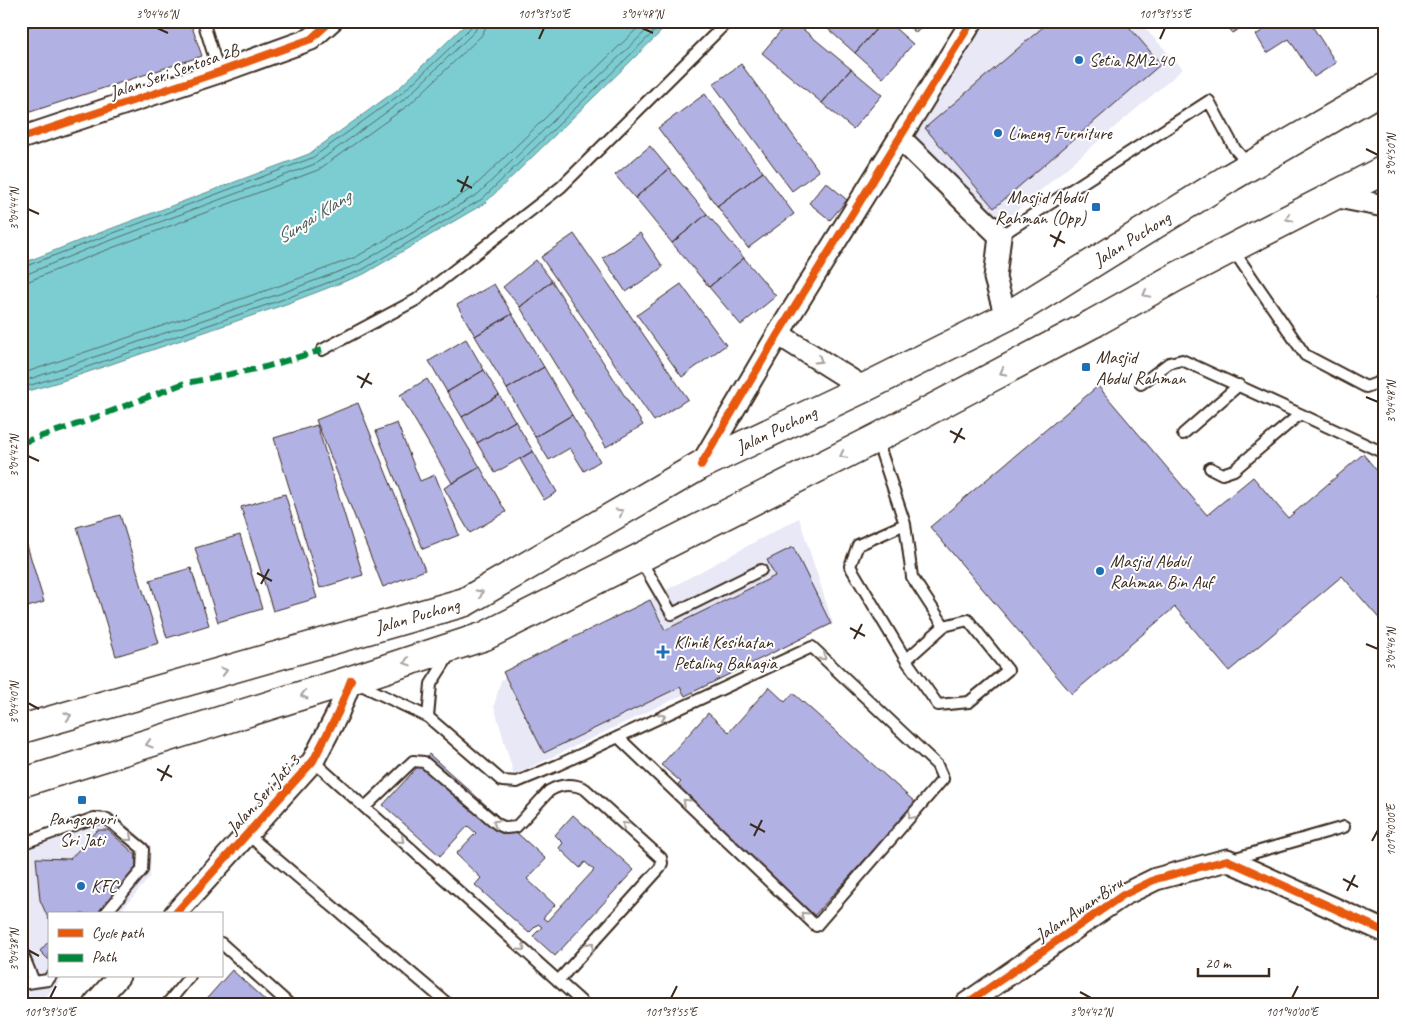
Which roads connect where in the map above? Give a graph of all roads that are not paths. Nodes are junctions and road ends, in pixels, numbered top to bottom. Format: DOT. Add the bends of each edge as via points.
graph roads {
  1 [pos="203,21"];
  2 [pos="330,21"];
  3 [pos="728,21"];
  4 [pos="972,21"];
  5 [pos="219,72"];
  6 [pos="1384,88"];
  7 [pos="21,138"];
  8 [pos="900,138"];
  9 [pos="1250,166"];
  10 [pos="1383,171"];
  11 [pos="1333,196"];
  12 [pos="1384,206"];
  13 [pos="1000,236"];
  14 [pos="1232,248"];
  15 [pos="1006,317"];
  16 [pos="778,334"];
  17 [pos="322,350"];
  18 [pos="1384,375"];
  19 [pos="1141,384"];
  20 [pos="1238,385"];
  21 [pos="864,388"];
  22 [pos="1300,414"];
  23 [pos="1183,434"];
  24 [pos="877,438"];
  25 [pos="1384,453"];
  26 [pos="701,465"];
  27 [pos="1210,468"];
  28 [pos="905,524"];
  29 [pos="639,558"];
  30 [pos="761,570"];
  31 [pos="944,626"];
  32 [pos="454,647"];
  33 [pos="906,660"];
  34 [pos="351,680"];
  35 [pos="428,717"];
  36 [pos="21,729"];
  37 [pos="618,737"];
  38 [pos="313,761"];
  39 [pos="21,783"];
  40 [pos="365,808"];
  41 [pos="1344,827"];
  42 [pos="247,834"];
  43 [pos="21,844"];
  44 [pos="1227,860"];
  45 [pos="107,912"];
  46 [pos="180,912"];
  47 [pos="1384,931"];
  48 [pos="222,944"];
  49 [pos="21,950"];
  50 [pos="50,978"];
  51 [pos="117,978"];
  52 [pos="188,978"];
  53 [pos="558,981"];
  54 [pos="34,982"];
  55 [pos="21,984"];
  56 [pos="94,1004"];
  57 [pos="167,1004"];
  58 [pos="289,1004"];
  59 [pos="448,1004"];
  60 [pos="584,1004"];
  61 [pos="966,1004"];
  1 -- 5 [label="lane"];
  2 -- 5 [label="street, Jalan Seri Sentosa 2B" via="311,39"];
  3 -- 17 [label="lane" via="561,187 416,300"];
  4 -- 8 [label="street"];
  5 -- 7 [label="street, Jalan Seri Sentosa 2B"];
  6 -- 9 [label="main road, Jalan Puchong"];
  8 -- 13 [label="street"];
  8 -- 16 [label="street"];
  9 -- 13 [label="lane" via="1235,149 1209,101"];
  9 -- 15 [label="main road, Jalan Puchong"];
  10 -- 11 [label="main road"];
  11 -- 12 [label="street"];
  11 -- 14 [label="main road, one-way"];
  13 -- 15 [label="street" via="995,278"];
  14 -- 18 [label="lane" via="1305,355 1366,387 1380,382"];
  14 -- 24 [label="main road, one-way"];
  15 -- 21 [label="main road, Jalan Puchong"];
  16 -- 21 [label="street, one-way"];
  16 -- 26 [label="street"];
  19 -- 20 [label="lane" via="1169,363 1182,360"];
  20 -- 22 [label="lane"];
  20 -- 23 [label="lane"];
  21 -- 26 [label="main road, Jalan Puchong"];
  22 -- 25 [label="lane"];
  22 -- 27 [label="lane" via="1234,470 1222,474"];
  24 -- 28 [label="lane"];
  24 -- 29 [label="main road, one-way"];
  36 -- 26 [label="main road, Jalan Puchong, one-way" via="465,602"];
  28 -- 31 [label="lane" via="912,577"];
  28 -- 33 [label="lane" via="858,545 850,566"];
  29 -- 30 [label="lane" via="672,614"];
  29 -- 32 [label="main road" via="485,636"];
  31 -- 33 [label="lane"];
  31 -- 33 [label="lane" via="968,620 1008,670 968,702 938,705"];
  32 -- 34 [label="main road, one-way"];
  32 -- 35 [label="lane" via="431,684"];
  34 -- 35 [label="lane"];
  34 -- 38 [label="street, Jalan Seri Jati 3" via="338,714"];
  34 -- 39 [label="main road, one-way"];
  35 -- 37 [label="lane" via="502,781 518,782"];
  37 -- 37 [label="lane, one-way" via="812,647 937,765 943,779 816,926"];
  38 -- 40 [label="lane"];
  38 -- 42 [label="street, Jalan Seri Jati 3"];
  40 -- 53 [label="lane, one-way"];
  53 -- 40 [label="lane, one-way" via="662,863 661,858 585,789 555,787 516,827 506,828 497,824 424,762 413,761"];
  41 -- 44 [label="lane, Jalan Awan Biru"];
  42 -- 46 [label="street, Jalan Seri Jati 3"];
  42 -- 59 [label="lane"];
  43 -- 45 [label="lane, one-way" via="94,818 107,819 143,850 142,870"];
  44 -- 47 [label="street"];
  44 -- 61 [label="street, Jalan Awan Biru" via="1156,879 1123,895"];
  48 -- 58 [label="lane"];
  49 -- 54 [label="lane"];
  50 -- 54 [label="lane"];
  51 -- 56 [label="street"];
  52 -- 57 [label="lane"];
  53 -- 60 [label="lane"];
  54 -- 55 [label="lane"];
}
